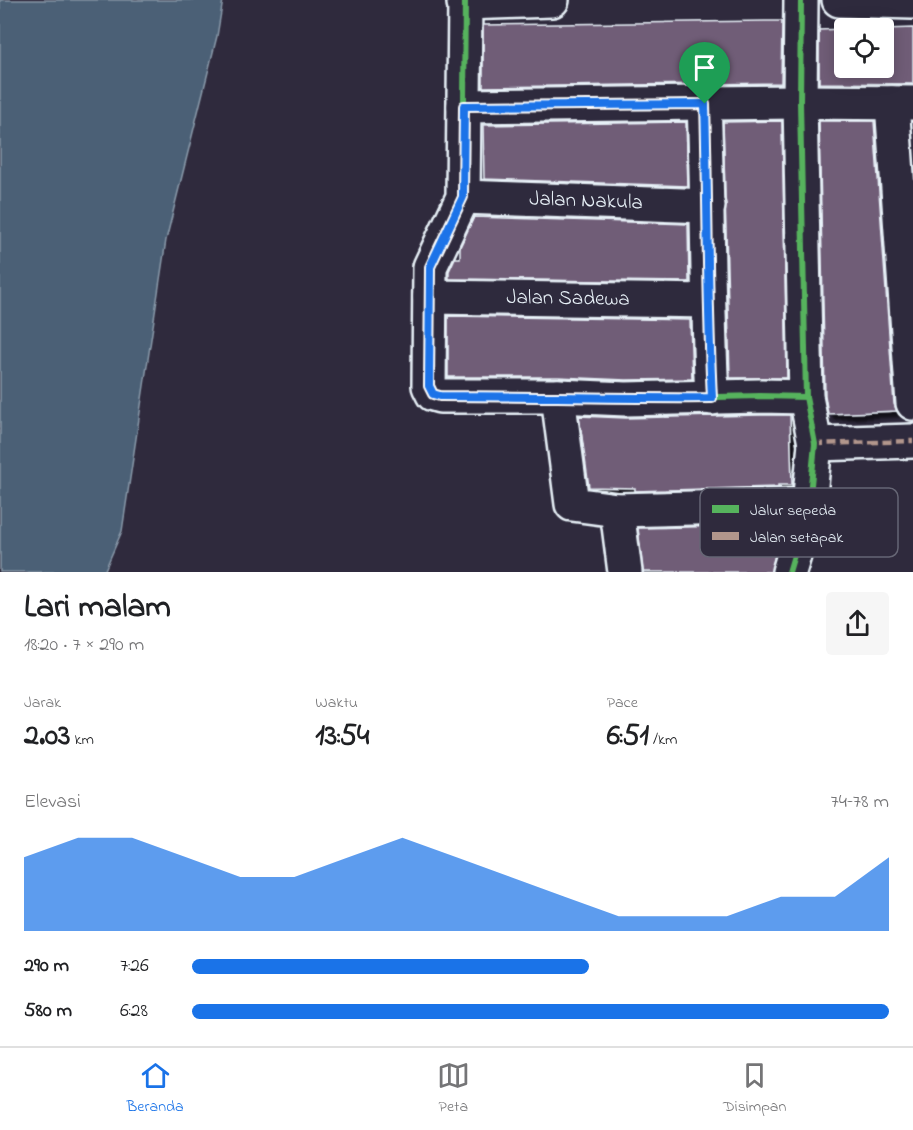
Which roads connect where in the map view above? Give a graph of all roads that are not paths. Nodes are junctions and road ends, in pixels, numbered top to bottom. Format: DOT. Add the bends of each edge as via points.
graph roads {
  1 [pos="552,0"];
  2 [pos="801,0"];
  3 [pos="839,0"];
  4 [pos="465,1"];
  5 [pos="913,2"];
  6 [pos="800,102"];
  7 [pos="903,103"];
  8 [pos="705,104"];
  9 [pos="464,106"];
  10 [pos="463,197"];
  11 [pos="708,206"];
  12 [pos="430,297"];
  13 [pos="708,302"];
  14 [pos="558,396"];
  15 [pos="712,398"];
  16 [pos="806,398"];
  17 [pos="913,403"];
  18 [pos="913,441"];
  19 [pos="815,444"];
  20 [pos="811,488"];
  21 [pos="700,508"];
  22 [pos="617,510"];
  23 [pos="793,557"];
  24 [pos="625,572"];
  25 [pos="789,572"];
  1 -- 4 [label="street"];
  2 -- 6 [label="street"];
  3 -- 5 [label="street"];
  4 -- 9 [label="street"];
  6 -- 7 [label="street"];
  6 -- 8 [label="street"];
  6 -- 16 [label="street"];
  7 -- 17 [label="street"];
  8 -- 9 [label="street"];
  8 -- 11 [label="street"];
  9 -- 10 [label="street"];
  10 -- 11 [label="street, Jalan Nakula"];
  10 -- 12 [label="street" via="430,267"];
  11 -- 13 [label="street"];
  12 -- 13 [label="street, Jalan Sadewa"];
  12 -- 14 [label="street" via="429,386 433,394"];
  13 -- 15 [label="street"];
  14 -- 15 [label="street"];
  14 -- 22 [label="street" via="572,504"];
  15 -- 16 [label="street"];
  16 -- 19 [label="street"];
  18 -- 19 [label="street"];
  19 -- 20 [label="street"];
  21 -- 22 [label="street"];
  22 -- 24 [label="street"];
  23 -- 25 [label="street"];
}
